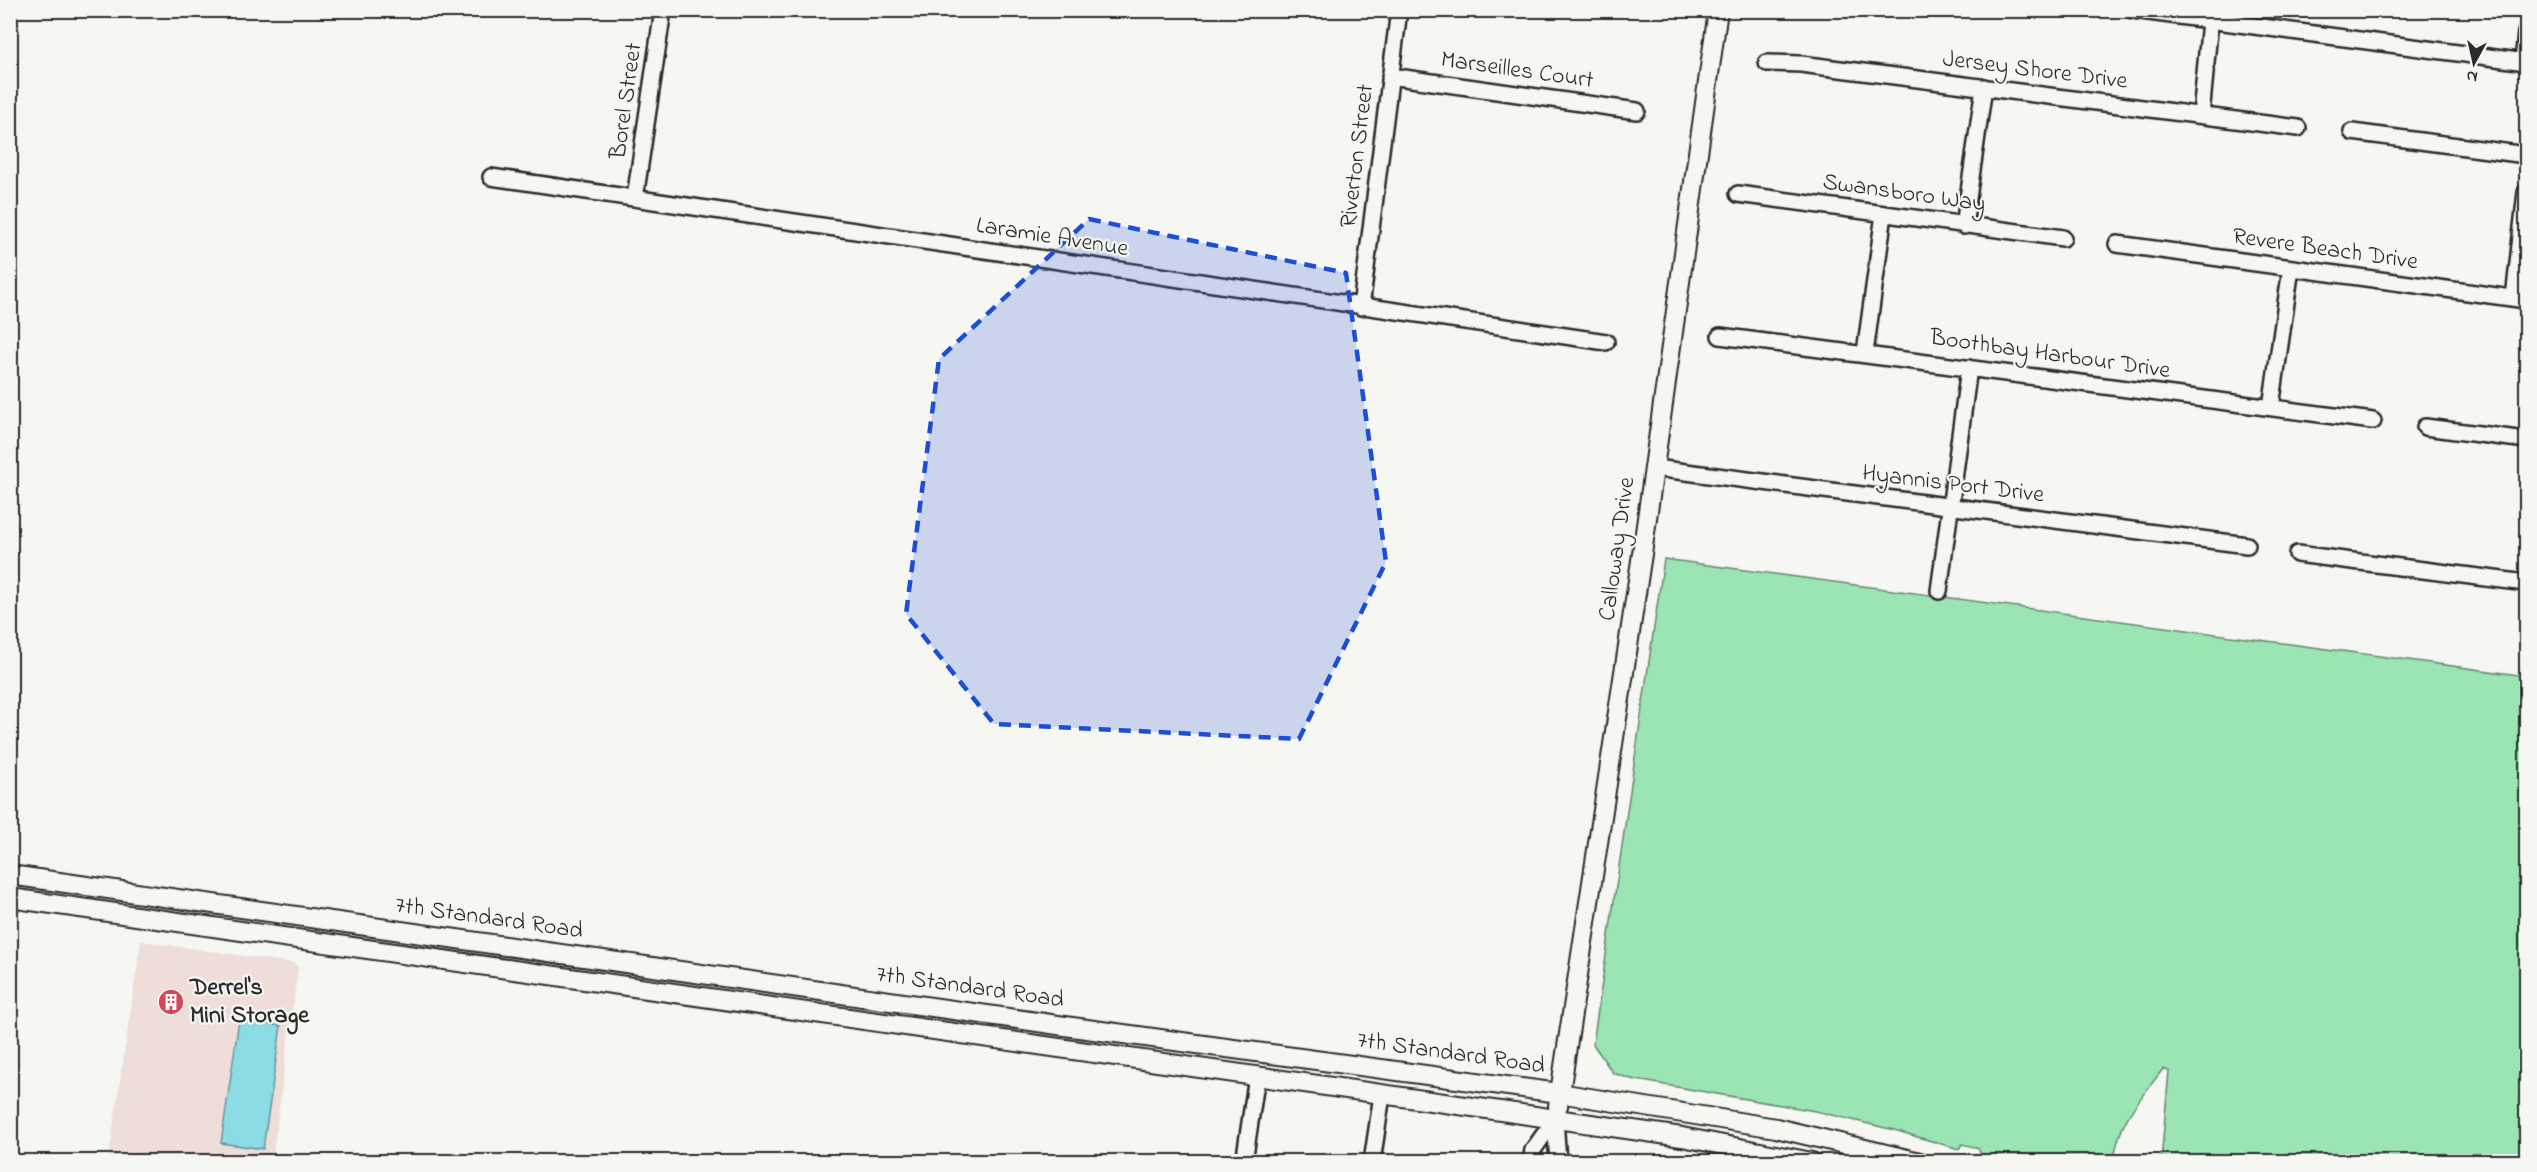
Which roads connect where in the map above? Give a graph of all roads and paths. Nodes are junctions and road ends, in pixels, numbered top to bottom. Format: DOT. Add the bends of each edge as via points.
graph roads {
  1 [pos="663,10"];
  2 [pos="1399,10"];
  3 [pos="1718,10"];
  4 [pos="2133,10"];
  5 [pos="2210,21"];
  6 [pos="2526,32"];
  7 [pos="2525,62"];
  8 [pos="1767,63"];
  9 [pos="1390,76"];
  10 [pos="1984,87"];
  11 [pos="1637,111"];
  12 [pos="2201,115"];
  13 [pos="2298,128"];
  14 [pos="2352,132"];
  15 [pos="2526,155"];
  16 [pos="491,177"];
  17 [pos="2526,192"];
  18 [pos="1738,194"];
  19 [pos="635,198"];
  20 [pos="1884,214"];
  21 [pos="1964,226"];
  22 [pos="2063,238"];
  23 [pos="2117,244"];
  24 [pos="2291,268"];
  25 [pos="2520,299"];
  26 [pos="1361,307"];
  27 [pos="1720,336"];
  28 [pos="1606,342"];
  29 [pos="1865,353"];
  30 [pos="1968,368"];
  31 [pos="2271,407"];
  32 [pos="2373,421"];
  33 [pos="2425,427"];
  34 [pos="2526,440"];
  35 [pos="1655,468"];
  36 [pos="1950,508"];
  37 [pos="2247,545"];
  38 [pos="2297,554"];
  39 [pos="2526,583"];
  40 [pos="1939,591"];
  41 [pos="10,875"];
  42 [pos="10,898"];
  43 [pos="1257,1076"];
  44 [pos="1559,1093"];
  45 [pos="1382,1095"];
  46 [pos="1555,1119"];
  47 [pos="1245,1161"];
  48 [pos="1372,1161"];
  49 [pos="1531,1161"];
  50 [pos="1558,1161"];
  51 [pos="1812,1161"];
  52 [pos="1920,1161"];
  1 -- 19 [label="street, Borel Street"];
  2 -- 9 [label="street, Riverton Street"];
  3 -- 35 [label="main road, Calloway Drive"];
  4 -- 5 [label="street"];
  5 -- 7 [label="street"];
  5 -- 12 [label="street"];
  6 -- 7 [label="street"];
  8 -- 10 [label="street, Jersey Shore Drive"];
  9 -- 11 [label="street, Marseilles Court"];
  9 -- 26 [label="street, Riverton Street"];
  10 -- 12 [label="street, Jersey Shore Drive"];
  10 -- 21 [label="street"];
  12 -- 13 [label="street, Jersey Shore Drive"];
  14 -- 15 [label="street"];
  16 -- 19 [label="street, Laramie Avenue"];
  17 -- 25 [label="street"];
  18 -- 20 [label="street, Swansboro Way"];
  19 -- 26 [label="street, Laramie Avenue"];
  20 -- 21 [label="street, Swansboro Way"];
  20 -- 29 [label="street"];
  21 -- 22 [label="street, Swansboro Way"];
  23 -- 24 [label="street, Revere Beach Drive"];
  24 -- 25 [label="street, Revere Beach Drive"];
  24 -- 31 [label="street"];
  26 -- 28 [label="street, Laramie Avenue"];
  27 -- 29 [label="street, Boothbay Harbour Drive"];
  29 -- 30 [label="street, Boothbay Harbour Drive"];
  30 -- 31 [label="street, Boothbay Harbour Drive"];
  30 -- 36 [label="street"];
  31 -- 32 [label="street, Boothbay Harbour Drive"];
  33 -- 34 [label="street"];
  35 -- 36 [label="street, Hyannis Port Drive"];
  35 -- 44 [label="main road, Calloway Drive"];
  36 -- 37 [label="street, Hyannis Port Drive"];
  36 -- 40 [label="street"];
  38 -- 39 [label="street"];
  41 -- 44 [label="main road, 7th Standard Road"];
  42 -- 43 [label="main road, 7th Standard Road"];
  43 -- 45 [label="main road, 7th Standard Road"];
  43 -- 47 [label="street"];
  44 -- 46 [label="main road, Calloway Drive"];
  44 -- 52 [label="main road, 7th Standard Road" via="1734,1120"];
  45 -- 46 [label="main road, 7th Standard Road"];
  45 -- 48 [label="street"];
  46 -- 49 [label="street" via="1533,1150"];
  46 -- 50 [label="street"];
  46 -- 51 [label="main road, 7th Standard Road"];
}
